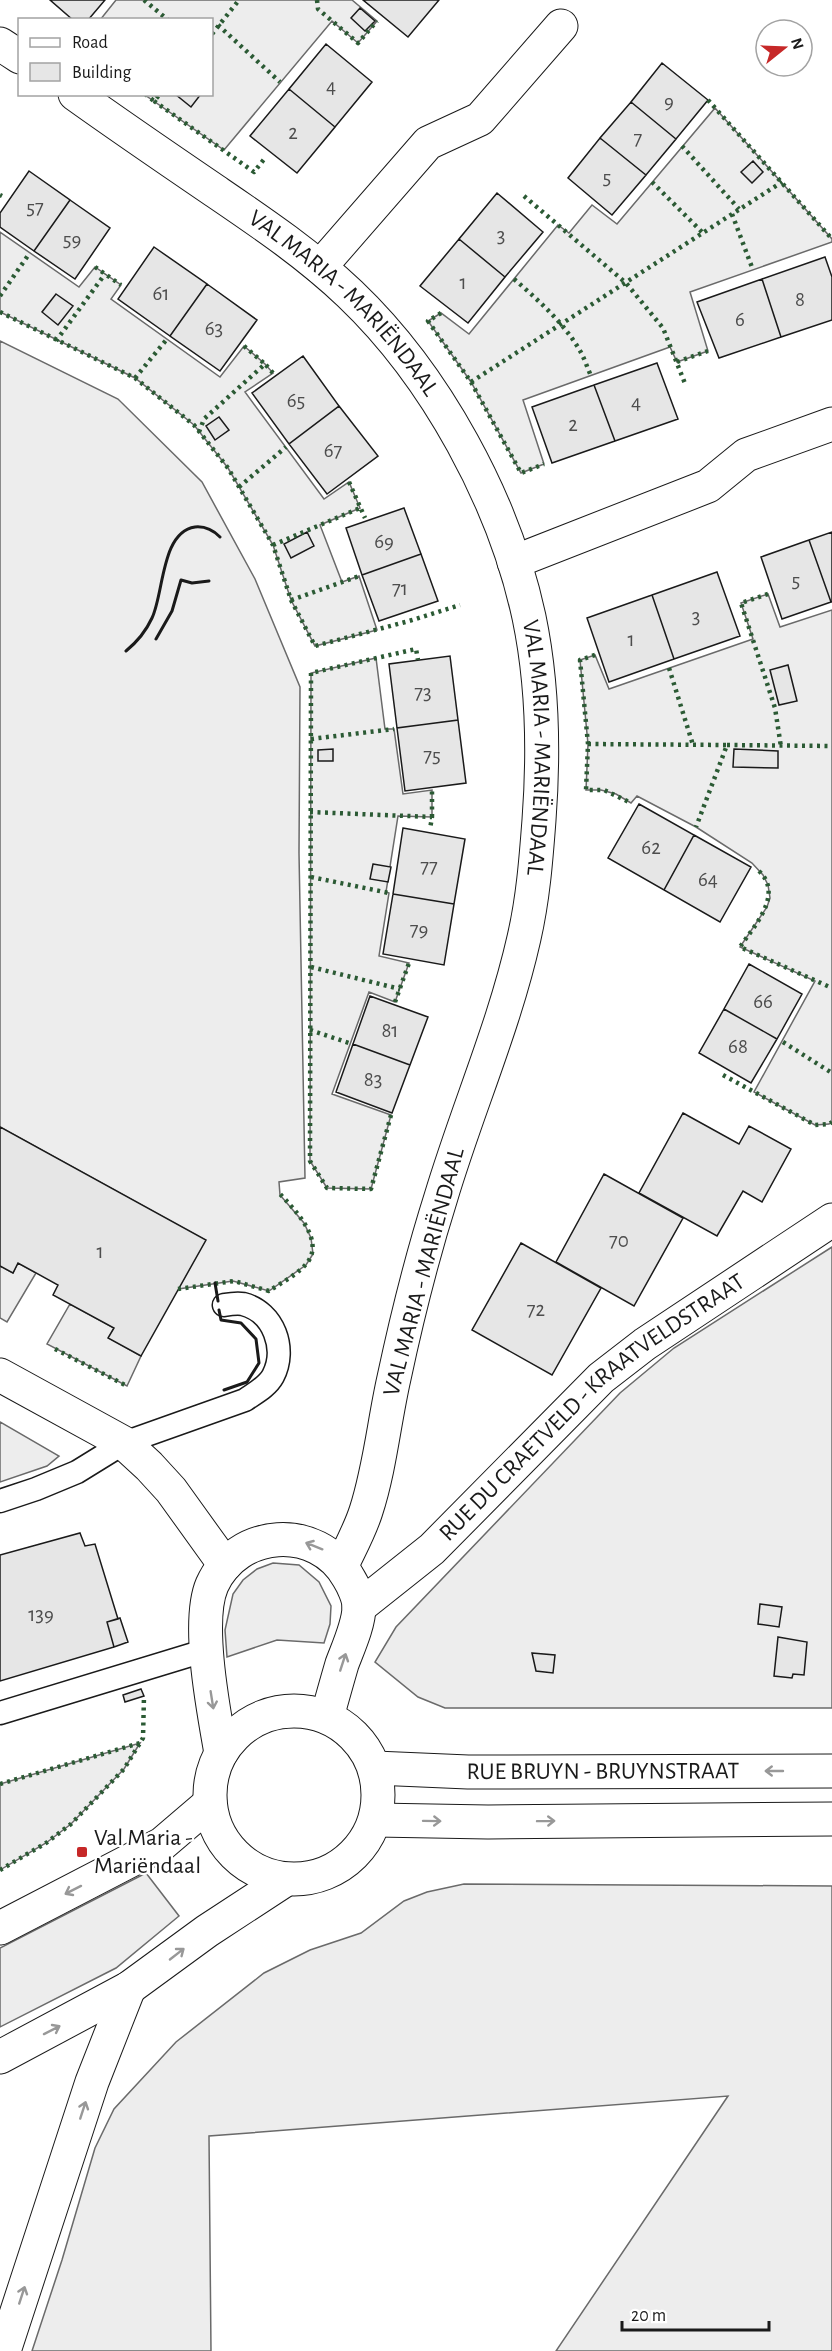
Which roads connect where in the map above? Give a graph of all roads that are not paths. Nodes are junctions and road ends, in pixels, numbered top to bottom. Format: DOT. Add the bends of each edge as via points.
graph roads {
  1 [pos="561,26"];
  2 [pos="0,44"];
  3 [pos="18,56"];
  4 [pos="78,96"];
  5 [pos="320,267"];
  6 [pos="832,424"];
  7 [pos="514,562"];
  8 [pos="832,1220"];
  9 [pos="224,1305"];
  10 [pos="0,1375"];
  11 [pos="124,1443"];
  12 [pos="0,1501"];
  13 [pos="225,1565"];
  14 [pos="342,1565"];
  15 [pos="359,1606"];
  16 [pos="207,1650"];
  17 [pos="0,1713"];
  18 [pos="327,1717"];
  19 [pos="221,1753"];
  20 [pos="375,1768"];
  21 [pos="832,1771"];
  22 [pos="210,1803"];
  23 [pos="832,1819"];
  24 [pos="376,1820"];
  25 [pos="285,1880"];
  26 [pos="0,1928"];
  27 [pos="129,1988"];
  28 [pos="0,2057"];
  29 [pos="4,2351"];
  1 -- 5 [label="street" via="480,119 428,143"];
  2 -- 3 [label="street"];
  4 -- 5 [label="street, VAL MARIA - MARIËNDAAL"];
  5 -- 7 [label="street, VAL MARIA - MARIËNDAAL" via="353,297 414,366 468,454"];
  6 -- 7 [label="street" via="746,455 708,486"];
  7 -- 14 [label="street, VAL MARIA - MARIËNDAAL" via="529,618 542,724 535,882 512,988 428,1238 366,1513"];
  8 -- 15 [label="street, RUE DU CRAETVELD - KRAATVELDSTRAAT" via="645,1344 601,1378 432,1549"];
  9 -- 11 [label="lane" via="242,1304 258,1311 269,1322 278,1339 279,1359 272,1377 245,1400"];
  10 -- 11 [label="street"];
  11 -- 12 [label="lane" via="77,1472"];
  11 -- 13 [label="street" via="171,1490"];
  14 -- 13 [label="street, one-way" via="327,1551 289,1538 245,1549"];
  13 -- 16 [label="street" via="211,1586"];
  14 -- 15 [label="street"];
  18 -- 15 [label="street, one-way"];
  16 -- 17 [label="lane"];
  16 -- 19 [label="street, one-way"];
  18 -- 19 [label="street" via="297,1710 267,1714 240,1729"];
  18 -- 20 [label="street" via="348,1728 364,1746"];
  19 -- 22 [label="street" via="211,1777"];
  21 -- 20 [label="street, RUE BRUYN - BRUYNSTRAAT, one-way" via="468,1772"];
  20 -- 24 [label="street" via="379,1793"];
  22 -- 25 [label="street" via="214,1824 224,1844 239,1860 258,1872"];
  22 -- 26 [label="street, one-way" via="162,1844"];
  24 -- 23 [label="street, RUE BRUYN - BRUYNSTRAAT, one-way"];
  24 -- 25 [label="street" via="363,1846 342,1866 315,1878"];
  27 -- 25 [label="street, one-way" via="207,1930"];
  28 -- 27 [label="street, one-way"];
  29 -- 27 [label="street, one-way" via="92,2082"];
}
